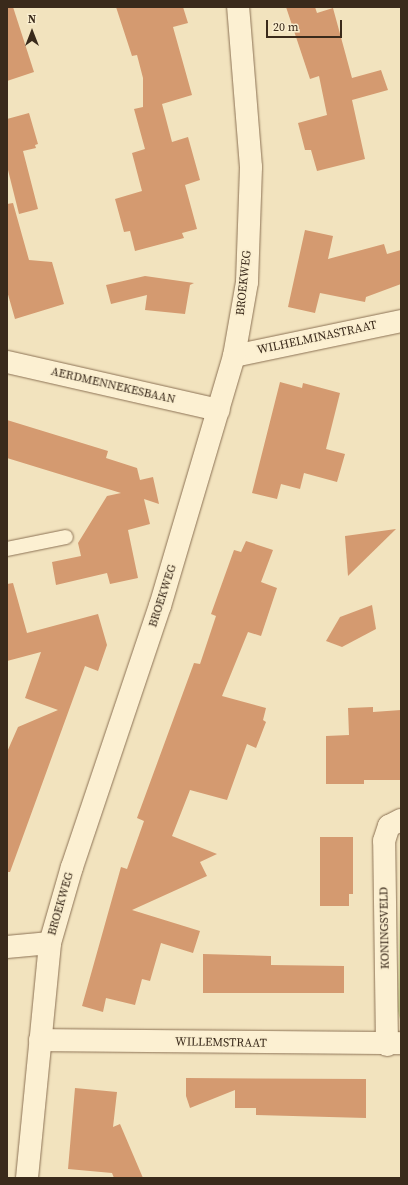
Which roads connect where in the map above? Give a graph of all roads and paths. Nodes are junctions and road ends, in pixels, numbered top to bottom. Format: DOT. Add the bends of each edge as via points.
graph roads {
  1 [pos="238,7"];
  2 [pos="401,320"];
  3 [pos="234,356"];
  4 [pos="7,362"];
  5 [pos="219,410"];
  6 [pos="66,537"];
  7 [pos="7,550"];
  8 [pos="401,820"];
  9 [pos="50,943"];
  10 [pos="7,947"];
  11 [pos="40,1040"];
  12 [pos="394,1044"];
  13 [pos="26,1178"];
  1 -- 3 [label="street, BROEKWEG" via="251,166 247,282"];
  2 -- 3 [label="street, WILHELMINASTRAAT"];
  3 -- 5 [label="street, BROEKWEG"];
  4 -- 5 [label="street, AERDMENNEKESBAAN"];
  5 -- 9 [label="street, BROEKWEG" via="160,606 72,867"];
  6 -- 7 [label="lane"];
  8 -- 12 [label="street, KONINGSVELD" via="389,826 384,841"];
  9 -- 10 [label="street"];
  9 -- 11 [label="street, BROEKWEG"];
  11 -- 12 [label="street, WILLEMSTRAAT"];
  11 -- 13 [label="street, BROEKWEG"];
}
